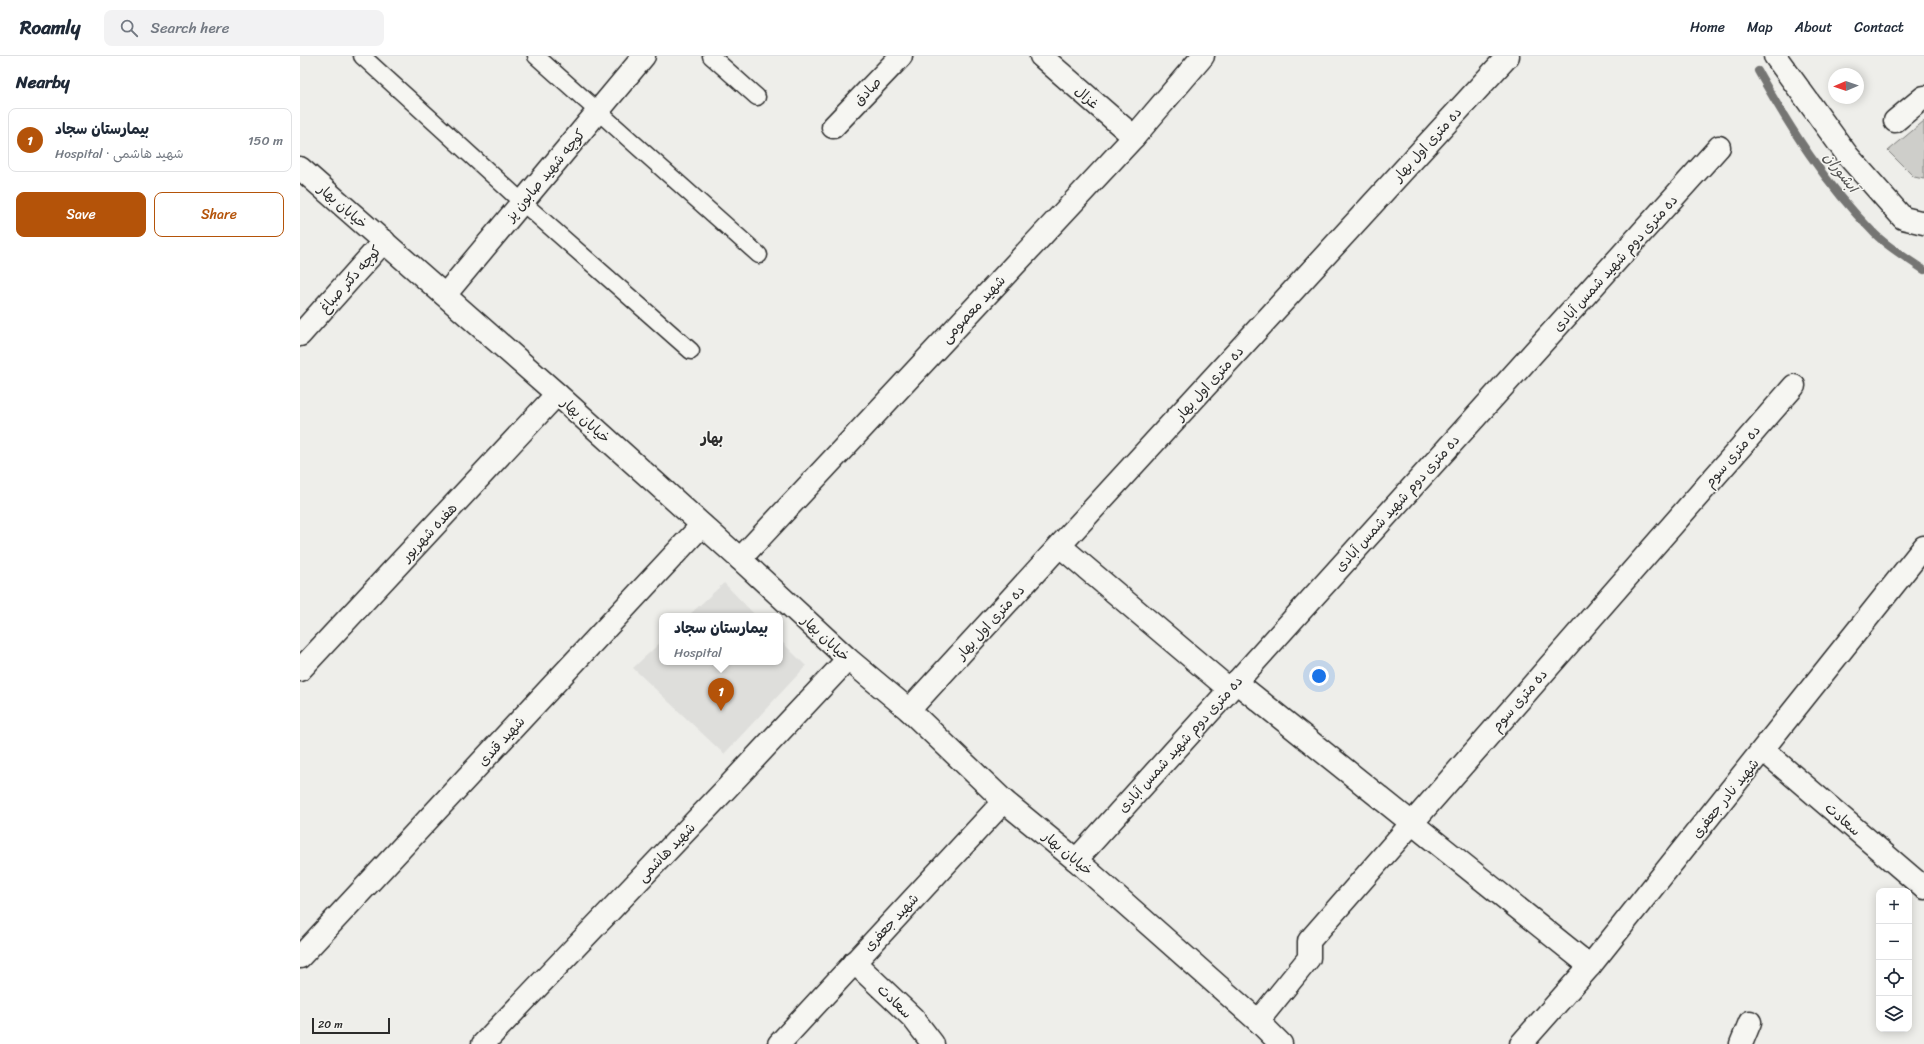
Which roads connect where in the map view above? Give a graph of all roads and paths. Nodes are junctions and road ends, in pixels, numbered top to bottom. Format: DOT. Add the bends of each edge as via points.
graph roads {
  1 [pos="362,56"];
  2 [pos="536,56"];
  3 [pos="644,56"];
  4 [pos="711,56"];
  5 [pos="900,56"];
  6 [pos="1041,56"];
  7 [pos="1203,56"];
  8 [pos="1508,56"];
  9 [pos="1775,56"];
  10 [pos="757,97"];
  11 [pos="1924,97"];
  12 [pos="597,112"];
  13 [pos="1895,120"];
  14 [pos="833,127"];
  15 [pos="1134,138"];
  16 [pos="1719,147"];
  17 [pos="300,168"];
  18 [pos="522,202"];
  19 [pos="1924,223"];
  20 [pos="384,241"];
  21 [pos="759,254"];
  22 [pos="445,295"];
  23 [pos="300,335"];
  24 [pos="691,351"];
  25 [pos="1794,386"];
  26 [pos="557,394"];
  27 [pos="702,524"];
  28 [pos="1060,546"];
  29 [pos="1924,547"];
  30 [pos="740,559"];
  31 [pos="848,659"];
  32 [pos="300,670"];
  33 [pos="1233,686"];
  34 [pos="909,710"];
  35 [pos="1763,750"];
  36 [pos="1004,801"];
  37 [pos="1413,822"];
  38 [pos="1076,860"];
  39 [pos="1924,888"];
  40 [pos="300,957"];
  41 [pos="854,962"];
  42 [pos="1590,966"];
  43 [pos="1258,1021"];
  44 [pos="1750,1022"];
  45 [pos="483,1044"];
  46 [pos="779,1044"];
  47 [pos="933,1044"];
  48 [pos="1281,1044"];
  49 [pos="1520,1044"];
  50 [pos="1741,1044"];
  1 -- 18 [label="lane"];
  2 -- 12 [label="lane"];
  3 -- 12 [label="street, کوچه شهید صابون پز"];
  4 -- 10 [label="lane"];
  5 -- 14 [label="street, صادق"];
  6 -- 15 [label="street, غزال"];
  7 -- 15 [label="street, شهید معصومی"];
  8 -- 28 [label="street, ده متری اول بهار"];
  9 -- 19 [label="street" via="1848,156 1883,196 1903,218"];
  11 -- 13 [label="street"];
  12 -- 18 [label="street, کوچه شهید صابون پز"];
  12 -- 21 [label="lane"];
  15 -- 30 [label="street, شهید معصومی"];
  16 -- 33 [label="street, ده متری دوم شهید شمس آبادی"];
  17 -- 20 [label="street, خیابان بهار"];
  18 -- 22 [label="street, کوچه شهید صابون پز"];
  18 -- 24 [label="lane"];
  20 -- 22 [label="street, خیابان بهار"];
  20 -- 23 [label="street, کوچه دکتر صباغ"];
  22 -- 26 [label="street, خیابان بهار"];
  25 -- 37 [label="street, ده متری سوم"];
  26 -- 27 [label="street, خیابان بهار"];
  26 -- 32 [label="street, هفده شهریور"];
  27 -- 30 [label="street, خیابان بهار"];
  27 -- 40 [label="street, شهید قندی"];
  28 -- 33 [label="street"];
  28 -- 34 [label="street, ده متری اول بهار"];
  29 -- 35 [label="street, شهید نادر جعفری"];
  30 -- 31 [label="street, خیابان بهار"];
  31 -- 34 [label="street, خیابان بهار"];
  31 -- 45 [label="street, شهید هاشمی"];
  33 -- 37 [label="street"];
  33 -- 38 [label="street, ده متری دوم شهید شمس آبادی"];
  34 -- 36 [label="street, خیابان بهار"];
  35 -- 39 [label="street, سعادت"];
  35 -- 42 [label="street, شهید نادر جعفری"];
  36 -- 38 [label="street, خیابان بهار"];
  36 -- 41 [label="street, شهید جعفری"];
  37 -- 42 [label="street"];
  37 -- 43 [label="street, ده متری سوم" via="1309,942 1309,958"];
  38 -- 43 [label="street, خیابان بهار"];
  41 -- 46 [label="street, شهید جعفری"];
  41 -- 47 [label="street, سعادت" via="913,1018"];
  42 -- 49 [label="street, شهید نادر جعفری"];
  43 -- 48 [label="street, خیابان بهار"];
  44 -- 50 [label="street"];
}
